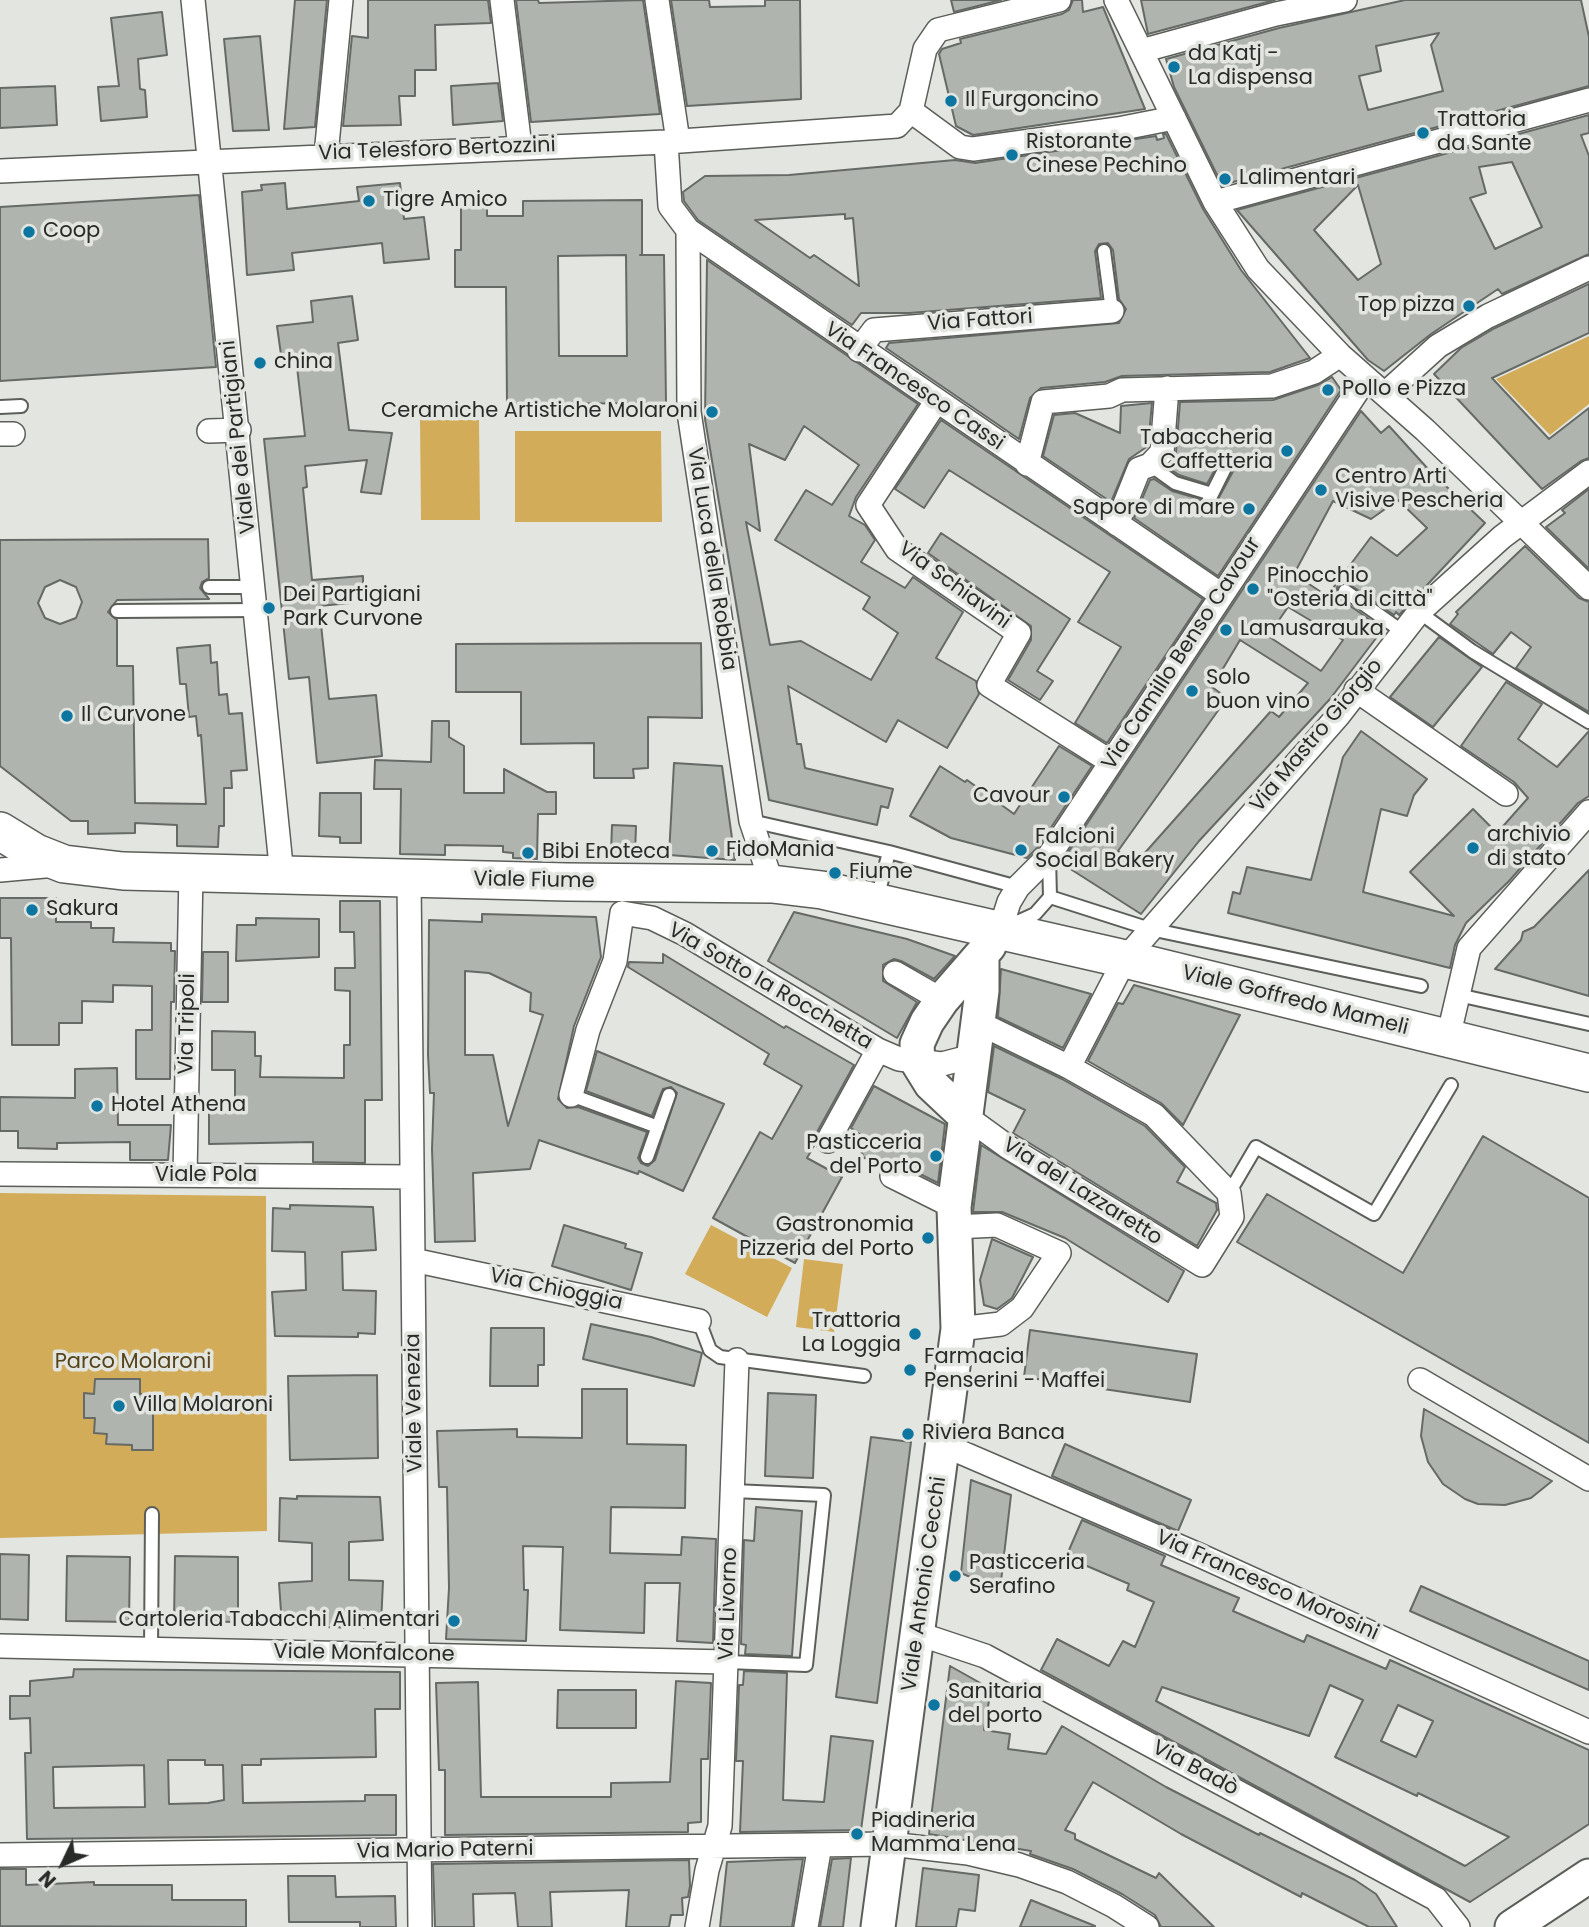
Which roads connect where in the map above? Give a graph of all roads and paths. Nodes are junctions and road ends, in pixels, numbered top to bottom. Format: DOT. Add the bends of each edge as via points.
graph roads {
  1 [pos="193,0"];
  2 [pos="341,0"];
  3 [pos="502,0"];
  4 [pos="657,0"];
  5 [pos="1059,0"];
  6 [pos="1116,0"];
  7 [pos="1345,0"];
  8 [pos="1321,2"];
  9 [pos="1141,51"];
  10 [pos="1589,100"];
  11 [pos="911,111"];
  12 [pos="1174,118"];
  13 [pos="672,141"];
  14 [pos="520,147"];
  15 [pos="326,155"];
  16 [pos="208,160"];
  17 [pos="0,171"];
  18 [pos="1215,202"];
  19 [pos="688,230"];
  20 [pos="1104,251"];
  21 [pos="1589,268"];
  22 [pos="1112,311"];
  23 [pos="859,350"];
  24 [pos="1340,355"];
  25 [pos="1366,377"];
  26 [pos="1167,388"];
  27 [pos="1385,394"];
  28 [pos="936,402"];
  29 [pos="21,406"];
  30 [pos="0,407"];
  31 [pos="239,430"];
  32 [pos="209,431"];
  33 [pos="1228,460"];
  34 [pos="1027,464"];
  35 [pos="1150,465"];
  36 [pos="1589,472"];
  37 [pos="1212,494"];
  38 [pos="1205,508"];
  39 [pos="1116,524"];
  40 [pos="1520,524"];
  41 [pos="209,587"];
  42 [pos="254,587"];
  43 [pos="1589,588"];
  44 [pos="1345,591"];
  45 [pos="1220,594"];
  46 [pos="256,610"];
  47 [pos="117,611"];
  48 [pos="1419,612"];
  49 [pos="1403,632"];
  50 [pos="1356,690"];
  51 [pos="1589,722"];
  52 [pos="1111,762"];
  53 [pos="1506,794"];
  54 [pos="1589,812"];
  55 [pos="751,821"];
  56 [pos="0,831"];
  57 [pos="889,852"];
  58 [pos="1049,856"];
  59 [pos="64,864"];
  60 [pos="0,870"];
  61 [pos="191,873"];
  62 [pos="282,875"];
  63 [pos="409,879"];
  64 [pos="772,884"];
  65 [pos="1018,887"];
  66 [pos="1050,897"];
  67 [pos="616,898"];
  68 [pos="876,901"];
  69 [pos="1150,929"];
  70 [pos="991,943"];
  71 [pos="1125,959"];
  72 [pos="895,973"];
  73 [pos="1421,986"];
  74 [pos="1458,995"];
  75 [pos="942,1000"];
  76 [pos="977,1022"];
  77 [pos="1589,1024"];
  78 [pos="1448,1038"];
  79 [pos="878,1050"];
  80 [pos="972,1056"];
  81 [pos="918,1063"];
  82 [pos="1069,1067"];
  83 [pos="1589,1073"];
  84 [pos="1451,1085"];
  85 [pos="571,1095"];
  86 [pos="669,1096"];
  87 [pos="964,1115"];
  88 [pos="657,1127"];
  89 [pos="828,1141"];
  90 [pos="647,1157"];
  91 [pos="0,1174"];
  92 [pos="185,1175"];
  93 [pos="892,1176"];
  94 [pos="412,1177"];
  95 [pos="1229,1193"];
  96 [pos="954,1217"];
  97 [pos="413,1260"];
  98 [pos="699,1321"];
  99 [pos="958,1329"];
  100 [pos="737,1360"];
  101 [pos="864,1376"];
  102 [pos="1420,1380"];
  103 [pos="944,1445"];
  104 [pos="1589,1479"];
  105 [pos="733,1491"];
  106 [pos="152,1514"];
  107 [pos="919,1634"];
  108 [pos="0,1646"];
  109 [pos="151,1650"];
  110 [pos="417,1655"];
  111 [pos="727,1662"];
  112 [pos="1589,1732"];
  113 [pos="890,1844"];
  114 [pos="820,1845"];
  115 [pos="716,1847"];
  116 [pos="419,1852"];
  117 [pos="0,1855"];
  118 [pos="1589,1876"];
  119 [pos="420,1927"];
  120 [pos="697,1927"];
  121 [pos="806,1927"];
  122 [pos="878,1927"];
  123 [pos="1147,1927"];
  124 [pos="1458,1927"];
  125 [pos="1512,1927"];
  1 -- 16 [label="street, Viale dei Partigiani"];
  2 -- 15 [label="street"];
  3 -- 14 [label="street"];
  4 -- 13 [label="street, Via Francesco Cassi"];
  5 -- 11 [label="street" via="938,30 925,49"];
  6 -- 9 [label="street"];
  7 -- 8 [label="street"];
  8 -- 9 [label="street"];
  9 -- 12 [label="street"];
  10 -- 18 [label="street"];
  11 -- 12 [label="street" via="960,147 973,149"];
  11 -- 13 [label="street, Via Telesforo Bertozzini" via="897,126"];
  12 -- 18 [label="street"];
  13 -- 14 [label="street, Via Telesforo Bertozzini"];
  13 -- 19 [label="street, Via Francesco Cassi" via="670,206"];
  14 -- 15 [label="street, Via Telesforo Bertozzini"];
  15 -- 16 [label="street, Via Telesforo Bertozzini"];
  16 -- 17 [label="street, Via Telesforo Bertozzini"];
  16 -- 31 [label="street, Viale dei Partigiani"];
  18 -- 24 [label="street" via="1258,269"];
  19 -- 23 [label="street, Via Francesco Cassi"];
  19 -- 55 [label="street, Via Luca della Robbia" via="689,412"];
  20 -- 22 [label="lane"];
  21 -- 27 [label="street" via="1488,316 1438,346"];
  22 -- 23 [label="street, Via Fattori" via="874,330"];
  23 -- 28 [label="street, Via Francesco Cassi"];
  24 -- 25 [label="street"];
  24 -- 26 [label="street" via="1314,372 1272,386"];
  25 -- 27 [label="street"];
  25 -- 45 [label="street, Via Camillo Benso Cavour"];
  26 -- 34 [label="street" via="1043,402"];
  26 -- 35 [label="street" via="1162,453"];
  27 -- 40 [label="street"];
  28 -- 34 [label="street, Via Francesco Cassi"];
  28 -- 52 [label="street, Via Schiavini" via="868,505 897,549 1019,633 989,685"];
  29 -- 30 [label="lane"];
  31 -- 32 [label="street"];
  31 -- 42 [label="street, Viale dei Partigiani"];
  33 -- 37 [label="lane"];
  34 -- 39 [label="street, Via Francesco Cassi"];
  35 -- 37 [label="lane" via="1175,483"];
  35 -- 39 [label="street" via="1139,469"];
  36 -- 40 [label="street, Via Mastro Giorgio"];
  37 -- 38 [label="lane"];
  39 -- 45 [label="street, Via Francesco Cassi"];
  40 -- 43 [label="street"];
  40 -- 48 [label="street, Via Mastro Giorgio"];
  41 -- 42 [label="lane"];
  42 -- 46 [label="street, Viale dei Partigiani"];
  44 -- 49 [label="lane"];
  45 -- 52 [label="street, Via Camillo Benso Cavour"];
  46 -- 47 [label="lane"];
  46 -- 62 [label="street, Viale dei Partigiani"];
  48 -- 49 [label="street, Via Mastro Giorgio"];
  48 -- 51 [label="lane" via="1472,651"];
  49 -- 50 [label="street, Via Mastro Giorgio"];
  50 -- 53 [label="street"];
  50 -- 69 [label="street, Via Mastro Giorgio"];
  52 -- 58 [label="street, Via Camillo Benso Cavour"];
  54 -- 74 [label="street" via="1469,947"];
  55 -- 57 [label="lane"];
  55 -- 64 [label="street, Via Luca della Robbia"];
  56 -- 59 [label="main road, Viale Fiume"];
  57 -- 65 [label="lane"];
  57 -- 68 [label="lane"];
  58 -- 65 [label="street, Via Camillo Benso Cavour"];
  58 -- 66 [label="lane"];
  59 -- 60 [label="street, Viale Fiume"];
  59 -- 61 [label="main road, Viale Fiume"];
  61 -- 62 [label="main road, Viale Fiume"];
  61 -- 92 [label="street, Via Tripoli"];
  62 -- 63 [label="main road, Viale Fiume"];
  63 -- 67 [label="main road, Viale Fiume"];
  63 -- 94 [label="street, Viale Venezia"];
  64 -- 67 [label="main road, Viale Fiume"];
  64 -- 68 [label="main road, Viale Fiume"];
  65 -- 70 [label="street, Via Camillo Benso Cavour"];
  66 -- 69 [label="lane"];
  66 -- 70 [label="lane" via="1035,914"];
  67 -- 79 [label="street, Via Sotto la Rocchetta"];
  67 -- 85 [label="street" via="615,961 588,1030"];
  68 -- 70 [label="main road, Viale Fiume"];
  69 -- 71 [label="street, Via Mastro Giorgio"];
  69 -- 73 [label="lane"];
  70 -- 71 [label="main road, Viale Goffredo Mameli"];
  70 -- 75 [label="street"];
  70 -- 76 [label="street, Viale Antonio Cecchi"];
  71 -- 78 [label="main road, Viale Goffredo Mameli"];
  71 -- 82 [label="street, Via Mastro Giorgio"];
  72 -- 75 [label="street"];
  74 -- 77 [label="lane"];
  74 -- 78 [label="street"];
  75 -- 81 [label="street" via="917,1044"];
  76 -- 80 [label="street, Viale Antonio Cecchi"];
  76 -- 82 [label="street"];
  78 -- 83 [label="main road, Viale Goffredo Mameli"];
  79 -- 81 [label="street, Via Sotto la Rocchetta"];
  79 -- 89 [label="street"];
  80 -- 81 [label="street" via="942,1064"];
  80 -- 87 [label="street, Viale Antonio Cecchi"];
  81 -- 87 [label="street" via="931,1084"];
  82 -- 95 [label="street" via="1154,1115"];
  84 -- 95 [label="lane" via="1374,1214 1256,1147"];
  85 -- 88 [label="lane"];
  86 -- 88 [label="lane"];
  87 -- 95 [label="street, Via del Lazzaretto" via="1008,1147 1202,1265 1232,1216"];
  87 -- 96 [label="street, Viale Antonio Cecchi"];
  88 -- 90 [label="lane"];
  91 -- 92 [label="street, Viale Pola"];
  92 -- 94 [label="street, Viale Pola"];
  93 -- 96 [label="street"];
  94 -- 97 [label="street, Viale Venezia"];
  96 -- 99 [label="street, Viale Antonio Cecchi"];
  96 -- 99 [label="street" via="996,1225 1059,1253 1022,1308 1001,1324"];
  97 -- 98 [label="street, Via Chioggia"];
  97 -- 110 [label="street, Viale Venezia"];
  98 -- 100 [label="lane" via="710,1350"];
  99 -- 103 [label="street, Viale Antonio Cecchi"];
  100 -- 101 [label="lane"];
  100 -- 105 [label="street, Via Livorno"];
  102 -- 104 [label="street"];
  103 -- 107 [label="street, Viale Antonio Cecchi"];
  103 -- 112 [label="street, Via Francesco Morosini"];
  105 -- 111 [label="street, Via Livorno"];
  105 -- 111 [label="lane" via="824,1495 806,1665"];
  106 -- 109 [label="lane"];
  107 -- 113 [label="street, Viale Antonio Cecchi"];
  107 -- 124 [label="street, Via Badò" via="985,1656 1436,1899"];
  108 -- 109 [label="street, Viale Monfalcone"];
  109 -- 110 [label="street, Viale Monfalcone"];
  110 -- 111 [label="street, Viale Monfalcone"];
  110 -- 116 [label="street, Viale Venezia"];
  111 -- 115 [label="street, Via Livorno"];
  113 -- 114 [label="street, Via Mario Paterni"];
  113 -- 122 [label="street, Viale Antonio Cecchi"];
  113 -- 123 [label="street, Via Mario Paterni" via="968,1853 1018,1865 1068,1882"];
  114 -- 115 [label="street, Via Mario Paterni"];
  114 -- 121 [label="street"];
  115 -- 116 [label="street, Via Mario Paterni"];
  115 -- 120 [label="street, Via Livorno"];
  116 -- 117 [label="street, Via Mario Paterni"];
  116 -- 119 [label="street, Viale Venezia"];
  118 -- 125 [label="street"];
}
